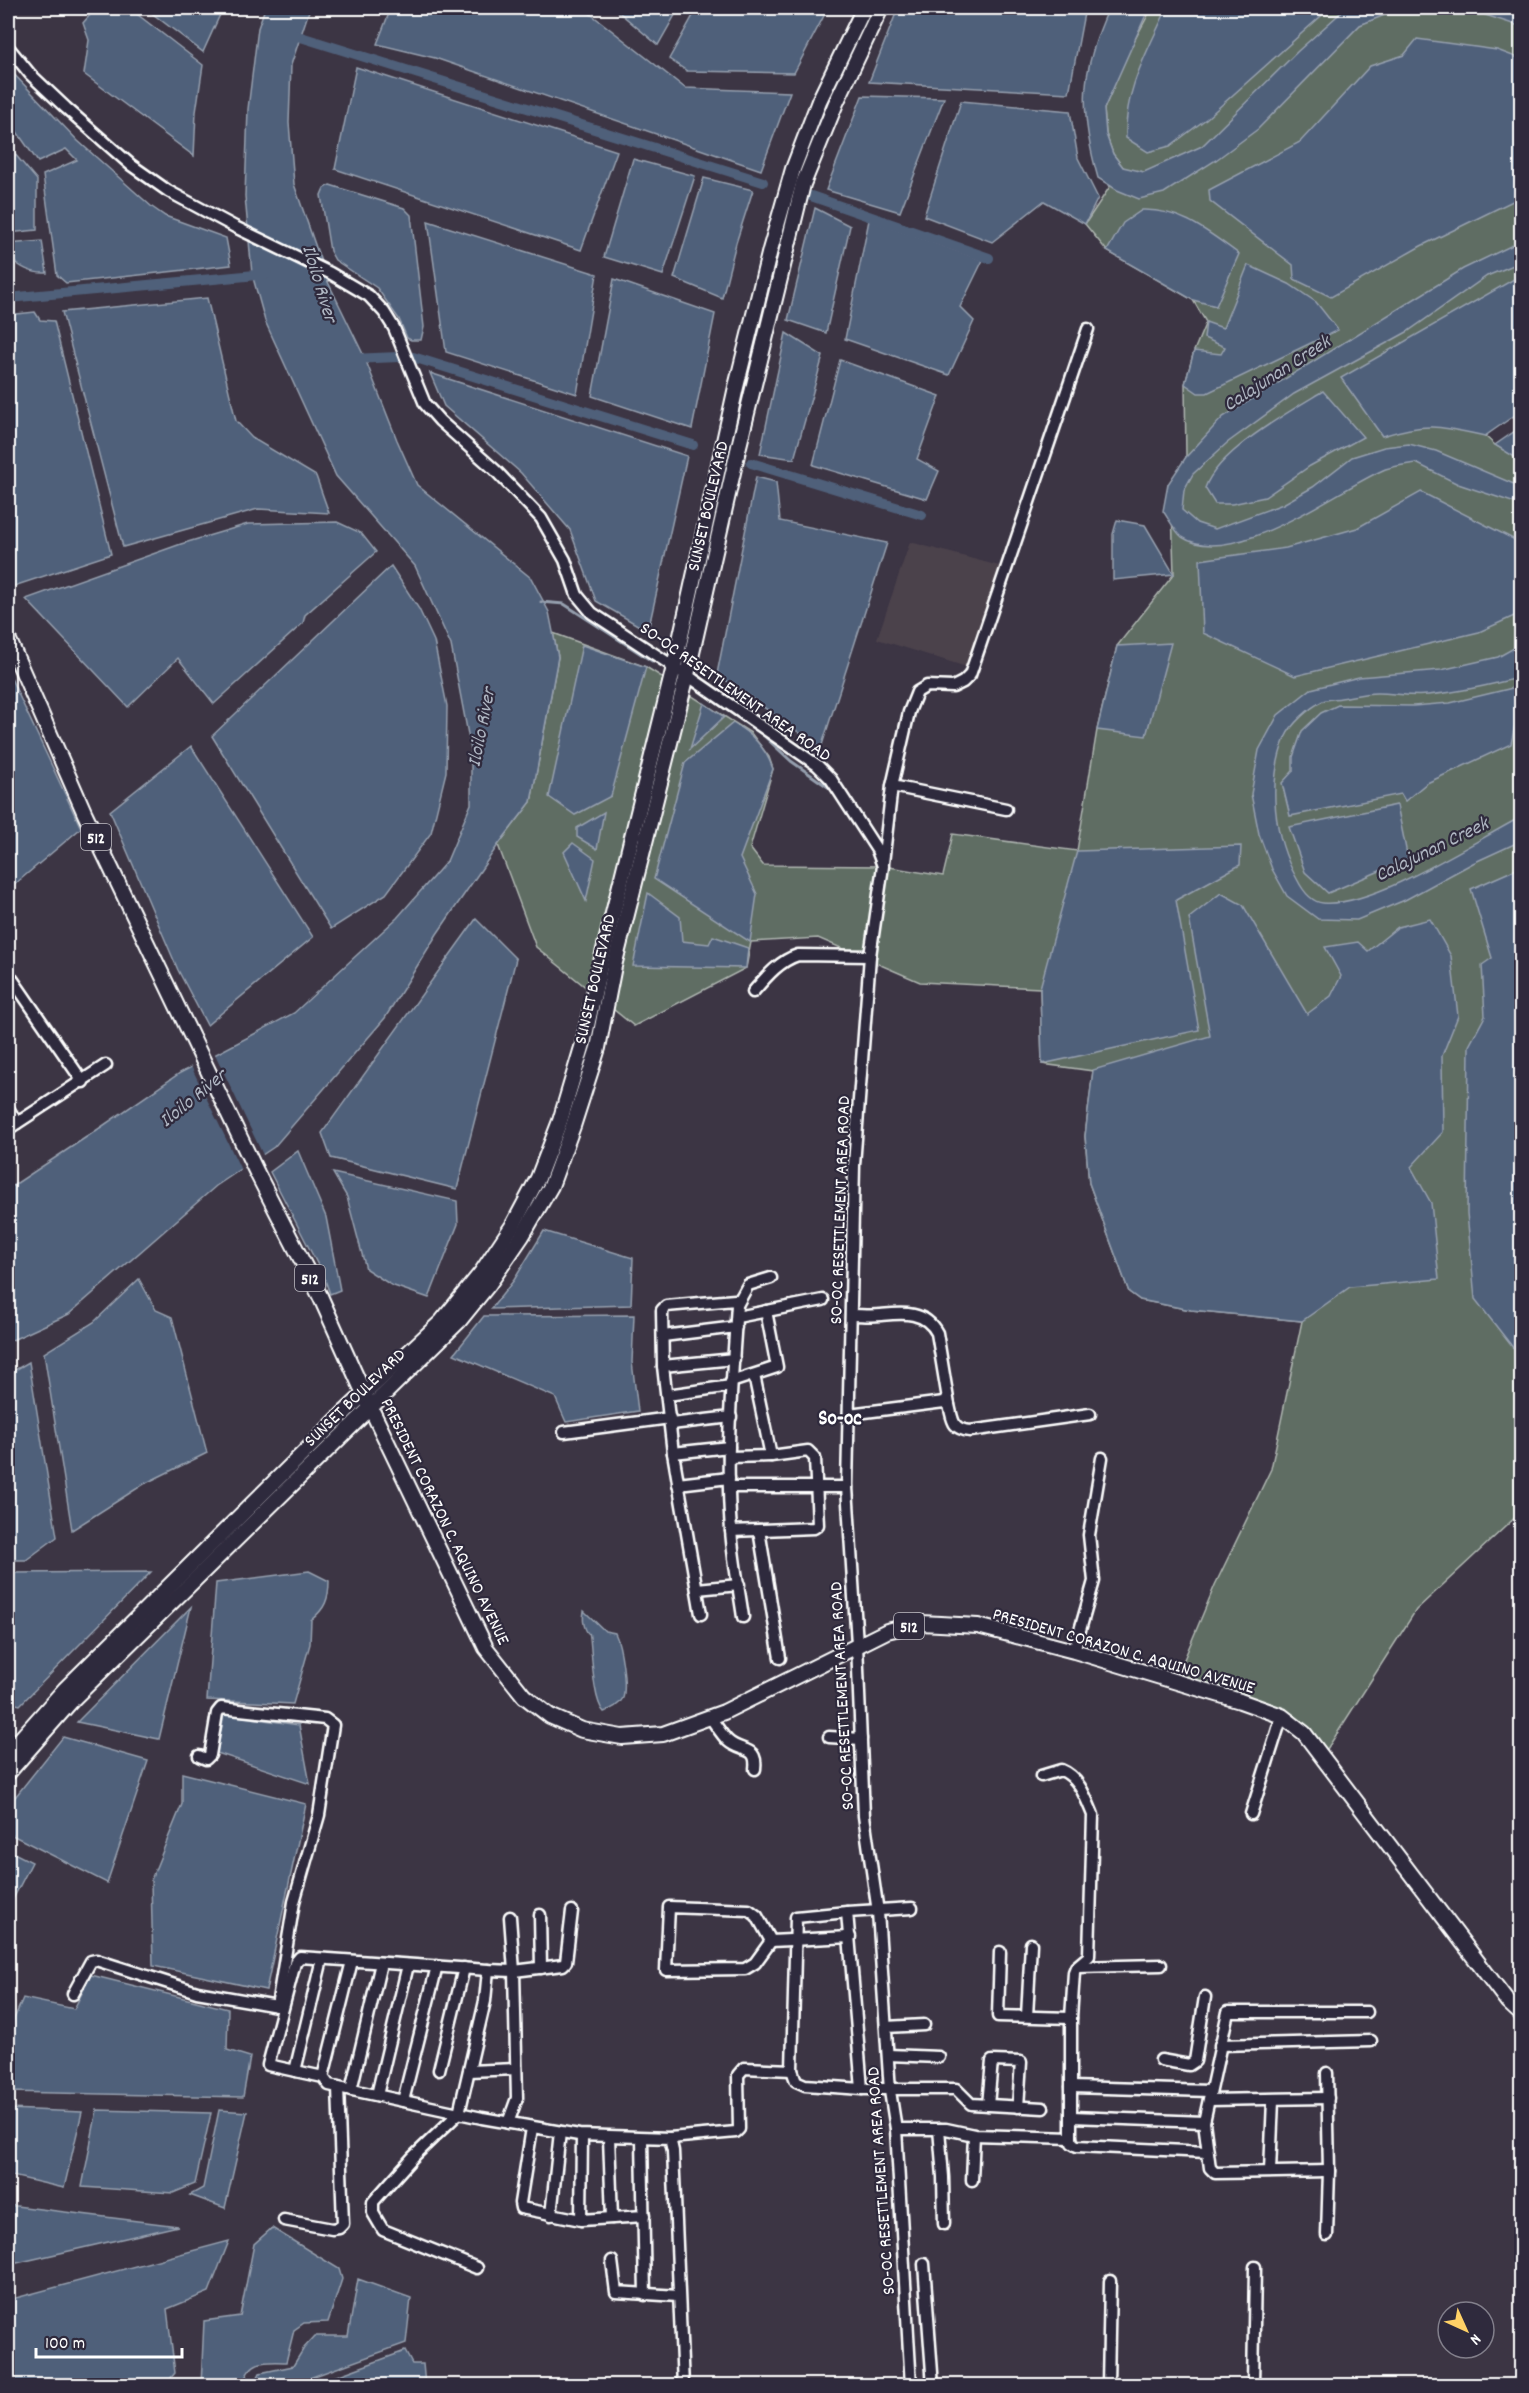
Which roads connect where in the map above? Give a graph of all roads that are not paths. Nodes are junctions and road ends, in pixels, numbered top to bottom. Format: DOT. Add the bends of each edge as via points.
graph roads {
  1 [pos="864,8"];
  2 [pos="881,8"];
  3 [pos="8,47"];
  4 [pos="1088,329"];
  5 [pos="8,638"];
  6 [pos="674,667"];
  7 [pos="687,675"];
  8 [pos="892,786"];
  9 [pos="1006,809"];
  10 [pos="883,866"];
  11 [pos="870,956"];
  12 [pos="8,973"];
  13 [pos="753,992"];
  14 [pos="583,1044"];
  15 [pos="598,1048"];
  16 [pos="106,1065"];
  17 [pos="82,1082"];
  18 [pos="8,1108"];
  19 [pos="12,1126"];
  20 [pos="771,1278"];
  21 [pos="823,1300"];
  22 [pos="738,1305"];
  23 [pos="766,1311"];
  24 [pos="852,1315"];
  25 [pos="736,1322"];
  26 [pos="663,1336"];
  27 [pos="734,1359"];
  28 [pos="663,1366"];
  29 [pos="754,1375"];
  30 [pos="731,1384"];
  31 [pos="667,1395"];
  32 [pos="367,1400"];
  33 [pos="949,1406"];
  34 [pos="849,1414"];
  35 [pos="1090,1414"];
  36 [pos="731,1417"];
  37 [pos="671,1421"];
  38 [pos="564,1432"];
  39 [pos="729,1452"];
  40 [pos="674,1453"];
  41 [pos="771,1456"];
  42 [pos="1102,1458"];
  43 [pos="729,1483"];
  44 [pos="678,1484"];
  45 [pos="847,1487"];
  46 [pos="816,1488"];
  47 [pos="759,1530"];
  48 [pos="731,1531"];
  49 [pos="739,1585"];
  50 [pos="697,1589"];
  51 [pos="701,1614"];
  52 [pos="743,1617"];
  53 [pos="857,1644"];
  54 [pos="1074,1651"];
  55 [pos="780,1658"];
  56 [pos="1282,1716"];
  57 [pos="710,1717"];
  58 [pos="47,1719"];
  59 [pos="829,1737"];
  60 [pos="861,1739"];
  61 [pos="8,1753"];
  62 [pos="200,1756"];
  63 [pos="755,1769"];
  64 [pos="8,1773"];
  65 [pos="1041,1776"];
  66 [pos="1251,1814"];
  67 [pos="912,1908"];
  68 [pos="572,1911"];
  69 [pos="848,1912"];
  70 [pos="878,1912"];
  71 [pos="540,1915"];
  72 [pos="510,1917"];
  73 [pos="850,1937"];
  74 [pos="771,1941"];
  75 [pos="795,1942"];
  76 [pos="1031,1944"];
  77 [pos="1000,1952"];
  78 [pos="322,1959"];
  79 [pos="352,1961"];
  80 [pos="381,1963"];
  81 [pos="408,1965"];
  82 [pos="1161,1965"];
  83 [pos="437,1966"];
  84 [pos="1076,1967"];
  85 [pos="464,1968"];
  86 [pos="541,1968"];
  87 [pos="488,1970"];
  88 [pos="514,1971"];
  89 [pos="73,1994"];
  90 [pos="1205,1997"];
  91 [pos="280,2006"];
  92 [pos="1367,2012"];
  93 [pos="1521,2015"];
  94 [pos="1027,2016"];
  95 [pos="1071,2018"];
  96 [pos="924,2025"];
  97 [pos="886,2027"];
  98 [pos="1371,2041"];
  99 [pos="1220,2045"];
  100 [pos="888,2055"];
  101 [pos="939,2057"];
  102 [pos="1161,2061"];
  103 [pos="516,2069"];
  104 [pos="439,2070"];
  105 [pos="792,2070"];
  106 [pos="295,2071"];
  107 [pos="468,2071"];
  108 [pos="1327,2073"];
  109 [pos="323,2077"];
  110 [pos="338,2087"];
  111 [pos="1071,2087"];
  112 [pos="862,2089"];
  113 [pos="351,2090"];
  114 [pos="891,2091"];
  115 [pos="377,2095"];
  116 [pos="1209,2096"];
  117 [pos="1328,2097"];
  118 [pos="1273,2100"];
  119 [pos="403,2101"];
  120 [pos="988,2105"];
  121 [pos="1018,2107"];
  122 [pos="1043,2108"];
  123 [pos="459,2113"];
  124 [pos="1072,2117"];
  125 [pos="1204,2122"];
  126 [pos="508,2123"];
  127 [pos="532,2128"];
  128 [pos="896,2129"];
  129 [pos="939,2129"];
  130 [pos="560,2132"];
  131 [pos="974,2135"];
  132 [pos="582,2136"];
  133 [pos="609,2137"];
  134 [pos="670,2138"];
  135 [pos="1071,2138"];
  136 [pos="642,2139"];
  137 [pos="1207,2152"];
  138 [pos="1270,2171"];
  139 [pos="1329,2171"];
  140 [pos="972,2180"];
  141 [pos="551,2215"];
  142 [pos="644,2216"];
  143 [pos="612,2218"];
  144 [pos="284,2220"];
  145 [pos="581,2220"];
  146 [pos="944,2224"];
  147 [pos="1327,2235"];
  148 [pos="612,2261"];
  149 [pos="924,2264"];
  150 [pos="1255,2267"];
  151 [pos="477,2268"];
  152 [pos="1110,2281"];
  153 [pos="645,2295"];
  154 [pos="678,2296"];
  155 [pos="683,2385"];
  156 [pos="911,2385"];
  157 [pos="933,2385"];
  158 [pos="1108,2385"];
  159 [pos="1253,2385"];
  1 -- 6 [label="main road, SUNSET BOULEVARD" via="819,101 793,169 773,238"];
  2 -- 7 [label="main road, SUNSET BOULEVARD" via="803,184"];
  3 -- 6 [label="street, SO-OC RESETTLEMENT AREA ROAD" via="37,81 131,165 168,191 369,296 394,328 425,404 541,518 565,560 577,595 592,613"];
  4 -- 8 [label="street" via="970,675 953,687 927,686 917,692"];
  5 -- 32 [label="main road, PRESIDENT CORAZON C. AQUINO AVENUE / 512" via="86,814"];
  6 -- 7 [label="street, SO-OC RESETTLEMENT AREA ROAD"];
  6 -- 14 [label="main road, SUNSET BOULEVARD"];
  7 -- 10 [label="street, SO-OC RESETTLEMENT AREA ROAD" via="790,745 831,779 877,850"];
  7 -- 15 [label="main road, SUNSET BOULEVARD" via="614,966"];
  8 -- 9 [label="street"];
  8 -- 10 [label="street"];
  10 -- 11 [label="street, SO-OC RESETTLEMENT AREA ROAD"];
  11 -- 13 [label="street" via="798,955 784,960"];
  11 -- 24 [label="street, SO-OC RESETTLEMENT AREA ROAD" via="854,1165"];
  12 -- 17 [label="street"];
  14 -- 15 [label="main road"];
  14 -- 32 [label="main road, SUNSET BOULEVARD" via="538,1178 513,1225 442,1321"];
  15 -- 32 [label="main road, SUNSET BOULEVARD" via="551,1186 522,1236 459,1321"];
  16 -- 17 [label="street"];
  17 -- 19 [label="street"];
  18 -- 19 [label="street"];
  20 -- 22 [label="street" via="748,1285"];
  21 -- 23 [label="street"];
  22 -- 25 [label="street"];
  22 -- 26 [label="street" via="735,1300 720,1300 666,1306 662,1310"];
  23 -- 25 [label="street"];
  23 -- 29 [label="street" via="778,1365"];
  24 -- 33 [label="street" via="910,1314 934,1327"];
  24 -- 34 [label="street, SO-OC RESETTLEMENT AREA ROAD"];
  25 -- 26 [label="street"];
  25 -- 27 [label="street"];
  26 -- 28 [label="street"];
  27 -- 28 [label="street"];
  27 -- 30 [label="street"];
  28 -- 31 [label="street"];
  29 -- 30 [label="street"];
  29 -- 41 [label="street"];
  30 -- 31 [label="street"];
  30 -- 36 [label="street"];
  31 -- 37 [label="street"];
  32 -- 57 [label="main road, PRESIDENT CORAZON C. AQUINO AVENUE / 512" via="486,1648 524,1696 550,1716 582,1730 622,1737 663,1734"];
  32 -- 58 [label="main road, SUNSET BOULEVARD" via="65,1689"];
  33 -- 34 [label="street" via="945,1402"];
  33 -- 35 [label="street" via="953,1424 970,1431"];
  34 -- 45 [label="street, SO-OC RESETTLEMENT AREA ROAD"];
  36 -- 37 [label="street"];
  36 -- 39 [label="street"];
  37 -- 38 [label="street"];
  37 -- 40 [label="street"];
  39 -- 40 [label="street"];
  39 -- 41 [label="street"];
  39 -- 43 [label="street"];
  40 -- 44 [label="street"];
  41 -- 46 [label="street" via="808,1450 815,1458"];
  42 -- 54 [label="street" via="1089,1535 1094,1581"];
  43 -- 44 [label="street"];
  43 -- 46 [label="street"];
  43 -- 48 [label="street"];
  44 -- 50 [label="street"];
  45 -- 46 [label="street"];
  45 -- 53 [label="street, SO-OC RESETTLEMENT AREA ROAD"];
  46 -- 47 [label="street" via="817,1527"];
  47 -- 48 [label="street"];
  47 -- 55 [label="street"];
  48 -- 49 [label="street"];
  49 -- 50 [label="street"];
  49 -- 52 [label="street"];
  50 -- 51 [label="street"];
  53 -- 54 [label="main road, PRESIDENT CORAZON C. AQUINO AVENUE / 512" via="921,1623 978,1626"];
  53 -- 57 [label="main road, PRESIDENT CORAZON C. AQUINO AVENUE / 512"];
  53 -- 60 [label="street, SO-OC RESETTLEMENT AREA ROAD"];
  54 -- 56 [label="main road, PRESIDENT CORAZON C. AQUINO AVENUE / 512"];
  56 -- 66 [label="street"];
  56 -- 93 [label="main road, PRESIDENT CORAZON C. AQUINO AVENUE / 512" via="1304,1733"];
  57 -- 63 [label="street" via="731,1743 752,1753"];
  58 -- 61 [label="main road, SUNSET BOULEVARD"];
  58 -- 64 [label="main road, SUNSET BOULEVARD"];
  59 -- 60 [label="street"];
  60 -- 70 [label="street, SO-OC RESETTLEMENT AREA ROAD" via="864,1816"];
  62 -- 91 [label="street" via="206,1759 210,1755 221,1708 325,1719 333,1725 319,1815 294,1902"];
  65 -- 84 [label="street" via="1061,1770 1070,1773 1093,1815 1089,1956"];
  67 -- 70 [label="street"];
  68 -- 86 [label="street" via="567,1962"];
  69 -- 70 [label="street"];
  69 -- 73 [label="street"];
  69 -- 75 [label="street" via="796,1917"];
  70 -- 97 [label="street, SO-OC RESETTLEMENT AREA ROAD"];
  71 -- 86 [label="street"];
  72 -- 88 [label="street"];
  73 -- 75 [label="street"];
  73 -- 112 [label="street"];
  74 -- 74 [label="street" via="757,1916 749,1910 669,1907 666,1970 745,1969 755,1963"];
  74 -- 75 [label="street"];
  75 -- 105 [label="street"];
  76 -- 94 [label="street"];
  77 -- 94 [label="street" via="998,2016"];
  78 -- 79 [label="street"];
  78 -- 91 [label="street" via="298,1959"];
  78 -- 106 [label="street"];
  79 -- 80 [label="street"];
  79 -- 109 [label="street"];
  80 -- 81 [label="street"];
  80 -- 113 [label="street"];
  81 -- 83 [label="street"];
  81 -- 115 [label="street"];
  82 -- 84 [label="street"];
  83 -- 85 [label="street"];
  83 -- 119 [label="street"];
  84 -- 95 [label="street"];
  85 -- 87 [label="street"];
  85 -- 104 [label="street"];
  86 -- 88 [label="street"];
  87 -- 88 [label="street"];
  87 -- 107 [label="street" via="485,2001"];
  88 -- 103 [label="street"];
  89 -- 91 [label="street" via="87,1965 96,1960 197,1992"];
  90 -- 102 [label="street" via="1195,2061 1189,2065"];
  91 -- 106 [label="street" via="268,2066"];
  92 -- 99 [label="street" via="1228,2012"];
  94 -- 95 [label="street"];
  95 -- 111 [label="street"];
  96 -- 97 [label="street"];
  97 -- 100 [label="street, SO-OC RESETTLEMENT AREA ROAD"];
  98 -- 99 [label="street"];
  99 -- 116 [label="street"];
  100 -- 101 [label="street"];
  100 -- 114 [label="street, SO-OC RESETTLEMENT AREA ROAD"];
  103 -- 107 [label="street"];
  103 -- 126 [label="street" via="517,2098"];
  105 -- 112 [label="street" via="796,2081 805,2085"];
  105 -- 134 [label="street" via="740,2071 736,2132"];
  106 -- 109 [label="street"];
  107 -- 123 [label="street"];
  108 -- 117 [label="street"];
  109 -- 110 [label="street" via="329,2085"];
  110 -- 113 [label="street"];
  110 -- 144 [label="street" via="343,2224 332,2229"];
  111 -- 116 [label="street"];
  111 -- 124 [label="street"];
  112 -- 114 [label="street"];
  113 -- 115 [label="street"];
  114 -- 120 [label="street" via="956,2090 971,2104"];
  114 -- 128 [label="street, SO-OC RESETTLEMENT AREA ROAD"];
  115 -- 119 [label="street"];
  116 -- 118 [label="street"];
  116 -- 125 [label="street"];
  117 -- 118 [label="street"];
  117 -- 139 [label="street"];
  118 -- 138 [label="street"];
  119 -- 123 [label="street"];
  120 -- 121 [label="street"];
  120 -- 121 [label="street" via="992,2061 1022,2062"];
  121 -- 122 [label="street"];
  123 -- 126 [label="street"];
  123 -- 151 [label="street" via="373,2202 374,2213 383,2230"];
  124 -- 125 [label="street"];
  124 -- 135 [label="street"];
  125 -- 137 [label="street"];
  126 -- 127 [label="street"];
  127 -- 130 [label="street"];
  127 -- 141 [label="street" via="520,2206"];
  128 -- 129 [label="street"];
  128 -- 156 [label="street, SO-OC RESETTLEMENT AREA ROAD"];
  129 -- 131 [label="street"];
  129 -- 146 [label="street"];
  130 -- 132 [label="street"];
  130 -- 141 [label="street"];
  131 -- 135 [label="street"];
  131 -- 140 [label="street"];
  132 -- 133 [label="street"];
  132 -- 145 [label="street"];
  133 -- 136 [label="street"];
  133 -- 143 [label="street"];
  134 -- 136 [label="street"];
  134 -- 154 [label="street"];
  135 -- 137 [label="street" via="1077,2146"];
  136 -- 142 [label="street"];
  137 -- 138 [label="street" via="1215,2174"];
  138 -- 139 [label="street"];
  139 -- 147 [label="street"];
  141 -- 145 [label="street"];
  142 -- 143 [label="street"];
  142 -- 153 [label="street"];
  143 -- 145 [label="street"];
  148 -- 153 [label="street" via="616,2292"];
  149 -- 157 [label="street"];
  150 -- 159 [label="street"];
  152 -- 158 [label="street"];
  153 -- 154 [label="street"];
  154 -- 155 [label="street"];
}
